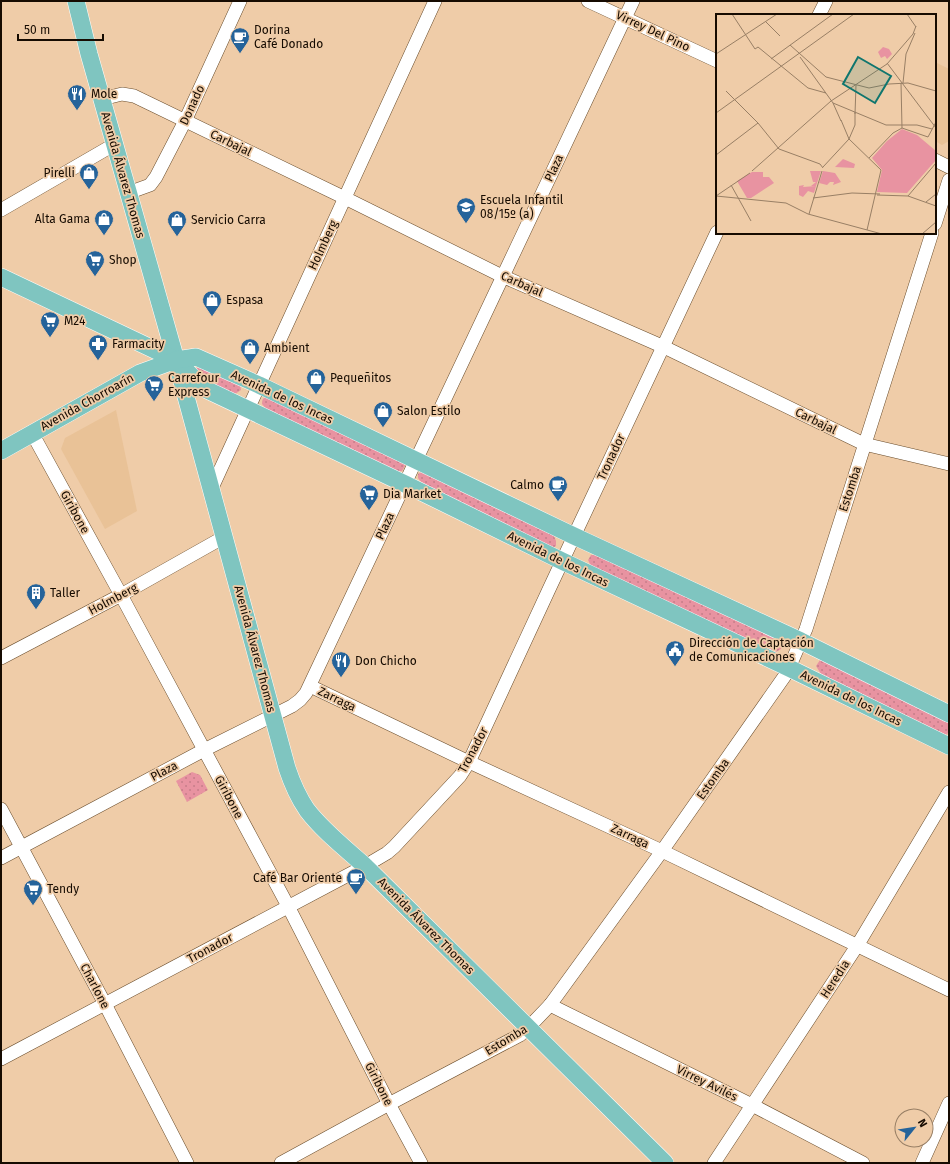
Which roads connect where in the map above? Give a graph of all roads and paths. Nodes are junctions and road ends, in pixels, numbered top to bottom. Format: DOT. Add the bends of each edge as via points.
graph roads {
  1 [pos="76,1"];
  2 [pos="240,1"];
  3 [pos="435,1"];
  4 [pos="588,1"];
  5 [pos="633,1"];
  6 [pos="826,1"];
  7 [pos="820,14"];
  8 [pos="625,18"];
  9 [pos="716,61"];
  10 [pos="102,99"];
  11 [pos="185,121"];
  12 [pos="115,144"];
  13 [pos="936,160"];
  14 [pos="949,167"];
  15 [pos="949,180"];
  16 [pos="128,193"];
  17 [pos="345,198"];
  18 [pos="1,210"];
  19 [pos="936,221"];
  20 [pos="716,234"];
  21 [pos="932,234"];
  22 [pos="502,276"];
  23 [pos="1,277"];
  24 [pos="664,347"];
  25 [pos="176,360"];
  26 [pos="259,385"];
  27 [pos="248,409"];
  28 [pos="32,433"];
  29 [pos="864,444"];
  30 [pos="1,451"];
  31 [pos="416,461"];
  32 [pos="949,464"];
  33 [pos="405,484"];
  34 [pos="211,490"];
  35 [pos="574,536"];
  36 [pos="224,537"];
  37 [pos="562,561"];
  38 [pos="121,595"];
  39 [pos="801,641"];
  40 [pos="1,658"];
  41 [pos="789,668"];
  42 [pos="310,686"];
  43 [pos="949,714"];
  44 [pos="273,716"];
  45 [pos="949,746"];
  46 [pos="204,750"];
  47 [pos="469,762"];
  48 [pos="949,792"];
  49 [pos="1,809"];
  50 [pos="21,847"];
  51 [pos="662,851"];
  52 [pos="1,858"];
  53 [pos="365,866"];
  54 [pos="288,906"];
  55 [pos="857,946"];
  56 [pos="949,990"];
  57 [pos="104,1004"];
  58 [pos="550,1005"];
  59 [pos="528,1028"];
  60 [pos="1,1059"];
  61 [pos="949,1103"];
  62 [pos="389,1104"];
  63 [pos="752,1105"];
  64 [pos="187,1163"];
  65 [pos="281,1163"];
  66 [pos="421,1163"];
  67 [pos="665,1163"];
  68 [pos="714,1163"];
  69 [pos="863,1163"];
  70 [pos="922,1163"];
  1 -- 10 [label="main road, Avenida Álvarez Thomas"];
  2 -- 11 [label="street, Donado"];
  3 -- 17 [label="street, Holmberg"];
  4 -- 8 [label="street, Virrey Del Pino"];
  5 -- 8 [label="street, Plaza"];
  6 -- 7 [label="street"];
  8 -- 9 [label="street, Virrey Del Pino"];
  8 -- 22 [label="street, Plaza"];
  10 -- 11 [label="street, Carbajal" via="122,94 134,96"];
  10 -- 12 [label="main road, Avenida Álvarez Thomas"];
  11 -- 16 [label="street, Donado" via="150,185"];
  11 -- 17 [label="street, Carbajal"];
  12 -- 16 [label="main road, Avenida Álvarez Thomas"];
  12 -- 18 [label="street"];
  13 -- 14 [label="street"];
  15 -- 19 [label="street"];
  16 -- 25 [label="main road, Avenida Álvarez Thomas"];
  17 -- 22 [label="street, Carbajal"];
  17 -- 26 [label="street, Holmberg"];
  20 -- 24 [label="street, Tronador"];
  21 -- 29 [label="street, Estomba"];
  22 -- 24 [label="street, Carbajal"];
  22 -- 31 [label="street, Plaza"];
  23 -- 25 [label="main road, Avenida de los Incas"];
  24 -- 29 [label="street, Carbajal"];
  24 -- 35 [label="street, Tronador"];
  25 -- 26 [label="main road, Avenida de los Incas" via="196,357"];
  25 -- 27 [label="main road, Avenida de los Incas" via="203,388"];
  25 -- 28 [label="main road, Avenida Chorroarín" via="140,373"];
  25 -- 34 [label="main road, Avenida Álvarez Thomas"];
  26 -- 27 [label="street, Holmberg"];
  26 -- 31 [label="main road, Avenida de los Incas"];
  27 -- 33 [label="main road, Avenida de los Incas"];
  27 -- 34 [label="street, Holmberg"];
  28 -- 30 [label="main road, Avenida Chorroarín"];
  28 -- 38 [label="street, Giribone"];
  29 -- 32 [label="street, Carbajal"];
  29 -- 39 [label="street, Estomba"];
  31 -- 33 [label="street, Plaza"];
  31 -- 35 [label="main road, Avenida de los Incas"];
  33 -- 37 [label="main road, Avenida de los Incas"];
  33 -- 42 [label="street, Plaza"];
  34 -- 36 [label="main road, Avenida Álvarez Thomas"];
  35 -- 37 [label="street, Tronador"];
  35 -- 39 [label="main road, Avenida de los Incas"];
  36 -- 38 [label="street, Holmberg"];
  36 -- 44 [label="main road, Avenida Álvarez Thomas"];
  37 -- 41 [label="main road, Avenida de los Incas"];
  37 -- 47 [label="street, Tronador"];
  38 -- 40 [label="street, Holmberg"];
  38 -- 46 [label="street, Giribone"];
  39 -- 41 [label="street, Estomba"];
  39 -- 43 [label="main road, Avenida de los Incas"];
  41 -- 45 [label="main road, Avenida de los Incas"];
  41 -- 51 [label="street, Estomba"];
  42 -- 44 [label="street, Plaza" via="300,700"];
  42 -- 47 [label="street, Zarraga"];
  44 -- 46 [label="street, Plaza"];
  44 -- 53 [label="main road, Avenida Álvarez Thomas" via="287,768 298,795 319,823"];
  46 -- 50 [label="street, Plaza"];
  46 -- 54 [label="street, Giribone"];
  47 -- 51 [label="street, Zarraga"];
  47 -- 53 [label="street, Tronador" via="460,776 394,847"];
  48 -- 55 [label="street, Heredia"];
  49 -- 50 [label="street, Charlone"];
  50 -- 52 [label="street, Plaza"];
  50 -- 57 [label="street, Charlone"];
  51 -- 55 [label="street, Zarraga"];
  51 -- 58 [label="street, Estomba"];
  53 -- 54 [label="street, Tronador"];
  53 -- 59 [label="main road, Avenida Álvarez Thomas"];
  54 -- 57 [label="street, Tronador"];
  54 -- 62 [label="street, Giribone"];
  55 -- 56 [label="street, Zarraga"];
  55 -- 63 [label="street, Heredia"];
  57 -- 60 [label="street, Tronador"];
  57 -- 64 [label="street, Charlone"];
  58 -- 59 [label="street, Estomba"];
  58 -- 63 [label="street, Virrey Avilés"];
  59 -- 62 [label="street, Estomba" via="520,1035"];
  59 -- 67 [label="main road, Avenida Álvarez Thomas"];
  61 -- 70 [label="street"];
  62 -- 65 [label="street, Estomba"];
  62 -- 66 [label="street, Giribone"];
  63 -- 68 [label="street, Heredia"];
  63 -- 69 [label="street, Virrey Avilés"];
}
